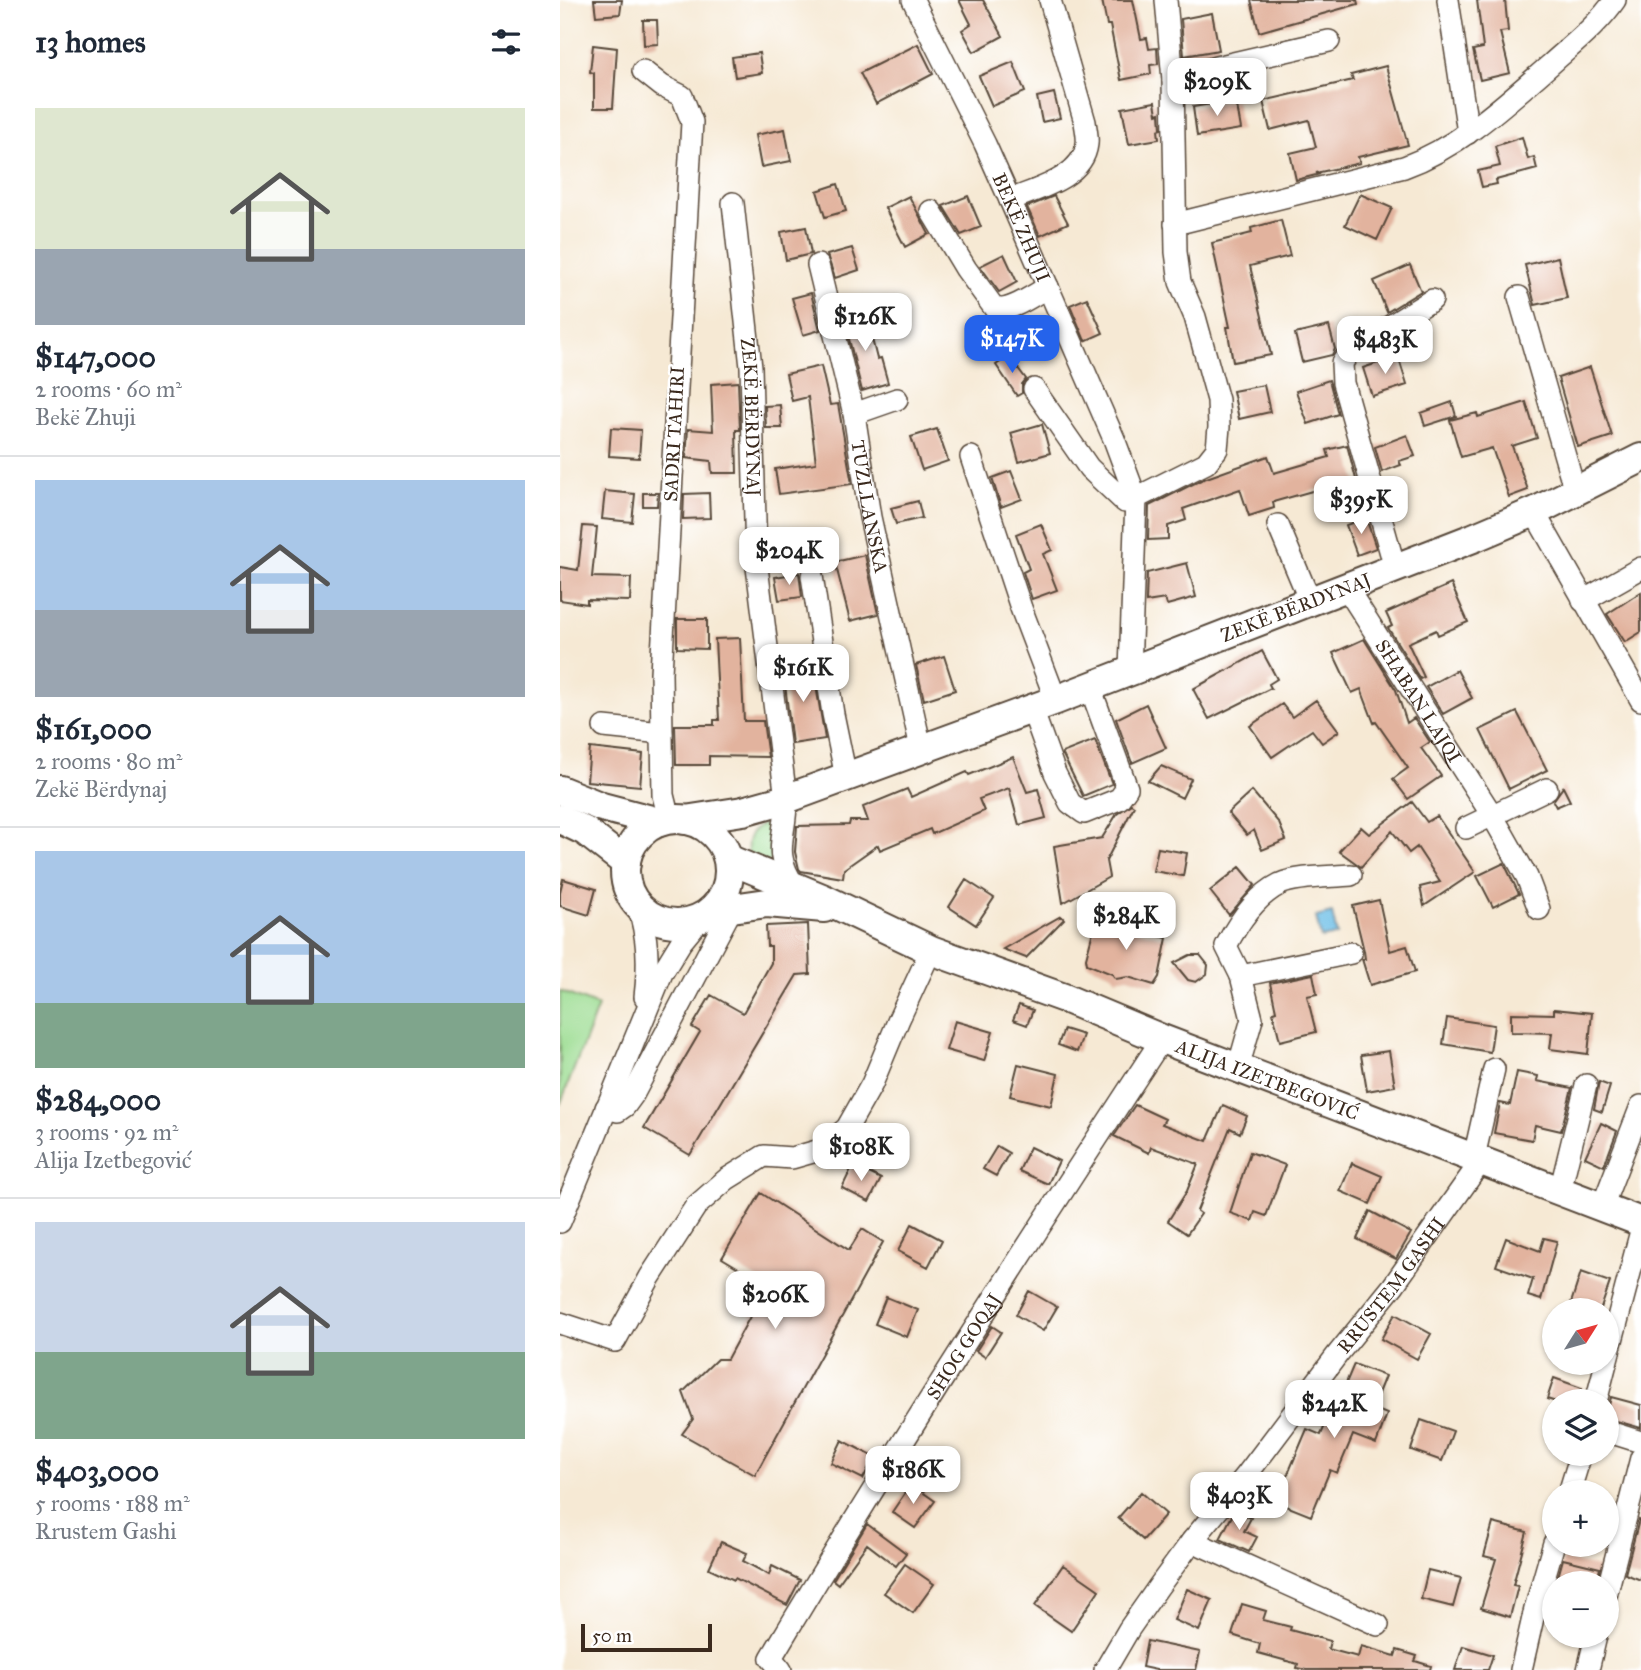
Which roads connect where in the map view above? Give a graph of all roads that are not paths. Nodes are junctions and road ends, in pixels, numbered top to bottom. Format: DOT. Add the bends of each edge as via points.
graph roads {
  1 [pos="913,0"];
  2 [pos="1051,0"];
  3 [pos="1166,0"];
  4 [pos="1448,0"];
  5 [pos="1615,0"];
  6 [pos="1329,41"];
  7 [pos="643,71"];
  8 [pos="1173,80"];
  9 [pos="1468,133"];
  10 [pos="1010,200"];
  11 [pos="733,203"];
  12 [pos="931,211"];
  13 [pos="1175,224"];
  14 [pos="818,265"];
  15 [pos="1048,287"];
  16 [pos="1519,297"];
  17 [pos="1432,300"];
  18 [pos="1034,389"];
  19 [pos="897,399"];
  20 [pos="854,414"];
  21 [pos="971,457"];
  22 [pos="1641,458"];
  23 [pos="1575,491"];
  24 [pos="1136,498"];
  25 [pos="1534,512"];
  26 [pos="1278,526"];
  27 [pos="1395,568"];
  28 [pos="1641,568"];
  29 [pos="811,576"];
  30 [pos="1346,587"];
  31 [pos="1310,601"];
  32 [pos="1583,601"];
  33 [pos="1130,671"];
  34 [pos="1090,687"];
  35 [pos="1641,700"];
  36 [pos="1044,704"];
  37 [pos="604,727"];
  38 [pos="662,733"];
  39 [pos="921,748"];
  40 [pos="846,778"];
  41 [pos="1547,789"];
  42 [pos="560,790"];
  43 [pos="786,799"];
  44 [pos="1492,815"];
  45 [pos="560,819"];
  46 [pos="671,820"];
  47 [pos="1466,828"];
  48 [pos="727,854"];
  49 [pos="626,863"];
  50 [pos="1351,875"];
  51 [pos="795,887"];
  52 [pos="638,906"];
  53 [pos="1539,909"];
  54 [pos="716,912"];
  55 [pos="848,912"];
  56 [pos="931,950"];
  57 [pos="1350,953"];
  58 [pos="1241,976"];
  59 [pos="643,1017"];
  60 [pos="1162,1039"];
  61 [pos="1238,1068"];
  62 [pos="1494,1069"];
  63 [pos="1586,1085"];
  64 [pos="1641,1106"];
  65 [pos="606,1108"];
  66 [pos="1478,1159"];
  67 [pos="1560,1191"];
  68 [pos="1602,1207"];
  69 [pos="560,1222"];
  70 [pos="1641,1222"];
  71 [pos="1641,1231"];
  72 [pos="1619,1314"];
  73 [pos="560,1323"];
  74 [pos="1619,1435"];
  75 [pos="1641,1442"];
  76 [pos="1641,1458"];
  77 [pos="1192,1541"];
  78 [pos="1550,1557"];
  79 [pos="1612,1571"];
  80 [pos="1378,1625"];
  81 [pos="1593,1648"];
  82 [pos="772,1666"];
  83 [pos="1105,1670"];
  84 [pos="1521,1670"];
  85 [pos="1588,1670"];
  1 -- 10 [label="street, BEKË ZHUJI"];
  2 -- 10 [label="street" via="1088,142 1078,166"];
  3 -- 8 [label="street"];
  4 -- 9 [label="street"];
  5 -- 9 [label="street" via="1580,40"];
  6 -- 8 [label="street"];
  7 -- 38 [label="street, SADRI TAHIRI" via="682,96 692,122 661,673"];
  8 -- 13 [label="street"];
  9 -- 13 [label="street" via="1404,167"];
  10 -- 15 [label="street, BEKË ZHUJI"];
  11 -- 43 [label="street, ZEKË BËRDYNAJ" via="751,367 756,559"];
  12 -- 15 [label="street" via="995,309 1009,307"];
  13 -- 24 [label="street" via="1180,282 1195,317 1217,400 1217,449 1206,463"];
  14 -- 20 [label="street, TUZLLANSKA"];
  15 -- 24 [label="street, BEKË ZHUJI"];
  16 -- 23 [label="street"];
  17 -- 27 [label="street" via="1350,351 1342,363 1355,433"];
  18 -- 24 [label="street" via="1089,468 1125,502"];
  19 -- 20 [label="street"];
  20 -- 39 [label="street, TUZLLANSKA" via="870,517"];
  21 -- 36 [label="street" via="1021,608"];
  22 -- 23 [label="main road, ZEKË BËRDYNAJ"];
  23 -- 25 [label="main road, ZEKË BËRDYNAJ"];
  24 -- 33 [label="street, BEKË ZHUJI"];
  25 -- 27 [label="main road, ZEKË BËRDYNAJ"];
  25 -- 32 [label="street"];
  26 -- 31 [label="street"];
  27 -- 30 [label="main road, ZEKË BËRDYNAJ"];
  28 -- 32 [label="street"];
  29 -- 40 [label="street"];
  30 -- 31 [label="main road, ZEKË BËRDYNAJ"];
  30 -- 44 [label="street, SHABAN LAJQI"];
  31 -- 33 [label="main road, ZEKË BËRDYNAJ"];
  32 -- 35 [label="street"];
  33 -- 34 [label="main road, ZEKË BËRDYNAJ"];
  34 -- 36 [label="main road, ZEKË BËRDYNAJ"];
  34 -- 36 [label="street" via="1126,788 1119,799 1084,813 1070,803 1055,773"];
  36 -- 39 [label="main road, ZEKË BËRDYNAJ"];
  37 -- 38 [label="street"];
  38 -- 46 [label="street, SADRI TAHIRI" via="663,795"];
  39 -- 40 [label="main road, ZEKË BËRDYNAJ"];
  40 -- 43 [label="main road, ZEKË BËRDYNAJ"];
  41 -- 44 [label="street"];
  42 -- 46 [label="main road" via="602,807"];
  43 -- 46 [label="main road, ZEKË BËRDYNAJ" via="743,811"];
  43 -- 48 [label="main road, ZEKË BËRDYNAJ" via="732,839"];
  43 -- 51 [label="street" via="780,844 785,872"];
  44 -- 47 [label="street"];
  44 -- 53 [label="street, SHABAN LAJQI" via="1527,877"];
  45 -- 49 [label="main road" via="585,831"];
  46 -- 48 [label="main road" via="700,824 713,833"];
  46 -- 49 [label="main road" via="642,832"];
  48 -- 51 [label="main road, ALIJA IZETBEGOVIĆ"];
  48 -- 54 [label="main road" via="729,877"];
  49 -- 52 [label="main road" via="625,879"];
  50 -- 58 [label="street" via="1281,884 1257,902 1226,946"];
  51 -- 55 [label="main road, ALIJA IZETBEGOVIĆ"];
  52 -- 54 [label="main road" via="667,923 684,923"];
  52 -- 59 [label="street" via="649,961"];
  54 -- 55 [label="main road, ALIJA IZETBEGOVIĆ" via="767,903"];
  54 -- 59 [label="street" via="681,942"];
  54 -- 65 [label="street" via="633,1095 618,1111"];
  55 -- 56 [label="main road, ALIJA IZETBEGOVIĆ"];
  56 -- 60 [label="main road, ALIJA IZETBEGOVIĆ"];
  56 -- 73 [label="street" via="872,1084 847,1128 820,1150 792,1158 764,1156 696,1206 615,1341"];
  57 -- 58 [label="street"];
  58 -- 61 [label="street" via="1252,1019"];
  59 -- 65 [label="street"];
  60 -- 61 [label="main road, ALIJA IZETBEGOVIĆ"];
  60 -- 82 [label="street, SHOG GOQAJ" via="1006,1276 849,1528"];
  61 -- 66 [label="main road, ALIJA IZETBEGOVIĆ"];
  62 -- 66 [label="street"];
  63 -- 67 [label="street"];
  64 -- 68 [label="street"];
  65 -- 69 [label="street"];
  66 -- 67 [label="main road, ALIJA IZETBEGOVIĆ"];
  66 -- 77 [label="street, RRUSTEM GASHI" via="1394,1286"];
  67 -- 68 [label="main road, ALIJA IZETBEGOVIĆ"];
  68 -- 70 [label="main road, ALIJA IZETBEGOVIĆ"];
  71 -- 72 [label="street"];
  74 -- 75 [label="street"];
  76 -- 79 [label="street"];
  77 -- 80 [label="street"];
  77 -- 83 [label="street, RRUSTEM GASHI"];
  78 -- 84 [label="street"];
  81 -- 85 [label="street"];
}
